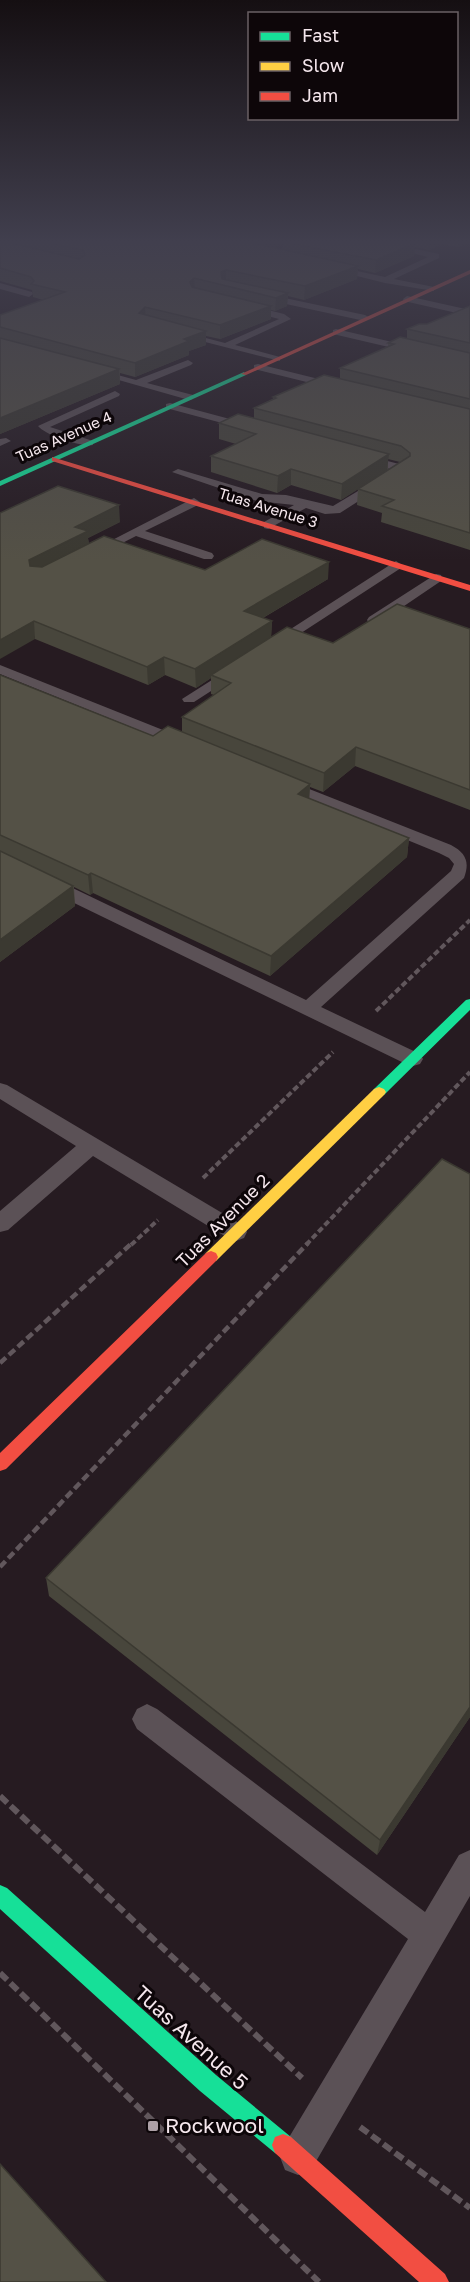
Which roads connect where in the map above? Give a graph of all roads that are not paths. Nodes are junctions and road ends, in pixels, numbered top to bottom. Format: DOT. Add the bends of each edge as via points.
graph roads {
  1 [pos="237,348"];
  2 [pos="299,348"];
  3 [pos="392,348"];
  4 [pos="403,348"];
  5 [pos="376,355"];
  6 [pos="277,358"];
  7 [pos="188,363"];
  8 [pos="470,363"];
  9 [pos="258,367"];
  10 [pos="80,368"];
  11 [pos="311,380"];
  12 [pos="137,383"];
  13 [pos="300,386"];
  14 [pos="345,389"];
  15 [pos="115,394"];
  16 [pos="189,398"];
  17 [pos="170,406"];
  18 [pos="262,430"];
  19 [pos="89,443"];
  20 [pos="350,454"];
  21 [pos="55,459"];
  22 [pos="178,472"];
  23 [pos="0,484"];
  24 [pos="194,502"];
  25 [pos="305,504"];
  26 [pos="268,525"];
  27 [pos="135,532"];
  28 [pos="208,556"];
  29 [pos="81,558"];
  30 [pos="396,565"];
  31 [pos="436,578"];
  32 [pos="470,588"];
  33 [pos="389,610"];
  34 [pos="409,617"];
  35 [pos="360,630"];
  36 [pos="0,669"];
  37 [pos="189,699"];
  38 [pos="195,748"];
  39 [pos="272,778"];
  40 [pos="0,860"];
  41 [pos="469,1006"];
  42 [pos="308,1008"];
  43 [pos="412,1059"];
  44 [pos="0,1090"];
  45 [pos="91,1145"];
  46 [pos="0,1224"];
  47 [pos="236,1232"];
  48 [pos="0,1464"];
  49 [pos="147,1719"];
  50 [pos="470,1866"];
  51 [pos="0,1895"];
  52 [pos="429,1935"];
  53 [pos="298,2157"];
  54 [pos="437,2282"];
  1 -- 6 [label="lane"];
  2 -- 6 [label="street, Tuas Avenue 4"];
  3 -- 5 [label="lane"];
  4 -- 8 [label="lane"];
  6 -- 9 [label="street, Tuas Avenue 4"];
  7 -- 12 [label="lane"];
  9 -- 11 [label="lane"];
  9 -- 16 [label="street, Tuas Avenue 4"];
  10 -- 12 [label="lane"];
  11 -- 13 [label="lane"];
  11 -- 14 [label="lane"];
  12 -- 16 [label="lane"];
  15 -- 19 [label="lane" via="43,426"];
  16 -- 17 [label="street, Tuas Avenue 4"];
  17 -- 18 [label="lane"];
  17 -- 19 [label="street, Tuas Avenue 4"];
  19 -- 21 [label="street, Tuas Avenue 4"];
  20 -- 25 [label="lane" via="401,470 339,509"];
  21 -- 23 [label="street, Tuas Avenue 4"];
  21 -- 24 [label="street, Tuas Avenue 3"];
  22 -- 25 [label="lane" via="261,498"];
  24 -- 26 [label="street, Tuas Avenue 3"];
  24 -- 27 [label="lane"];
  25 -- 26 [label="lane"];
  26 -- 30 [label="street, Tuas Avenue 3"];
  27 -- 28 [label="lane"];
  27 -- 29 [label="lane"];
  30 -- 31 [label="street, Tuas Avenue 3"];
  30 -- 37 [label="lane"];
  31 -- 32 [label="street, Tuas Avenue 3"];
  31 -- 33 [label="lane"];
  33 -- 34 [label="lane"];
  33 -- 35 [label="lane"];
  36 -- 38 [label="lane"];
  39 -- 42 [label="lane" via="445,849 463,864 458,874"];
  40 -- 42 [label="lane"];
  41 -- 43 [label="street, Tuas Avenue 2"];
  42 -- 43 [label="lane"];
  43 -- 47 [label="street, Tuas Avenue 2"];
  44 -- 45 [label="lane"];
  45 -- 46 [label="lane"];
  45 -- 47 [label="lane"];
  47 -- 48 [label="street, Tuas Avenue 2"];
  49 -- 52 [label="lane"];
  50 -- 52 [label="lane"];
  51 -- 53 [label="street, Tuas Avenue 5" via="208,2083"];
  52 -- 53 [label="lane"];
  53 -- 54 [label="street, Tuas Avenue 5"];
}
